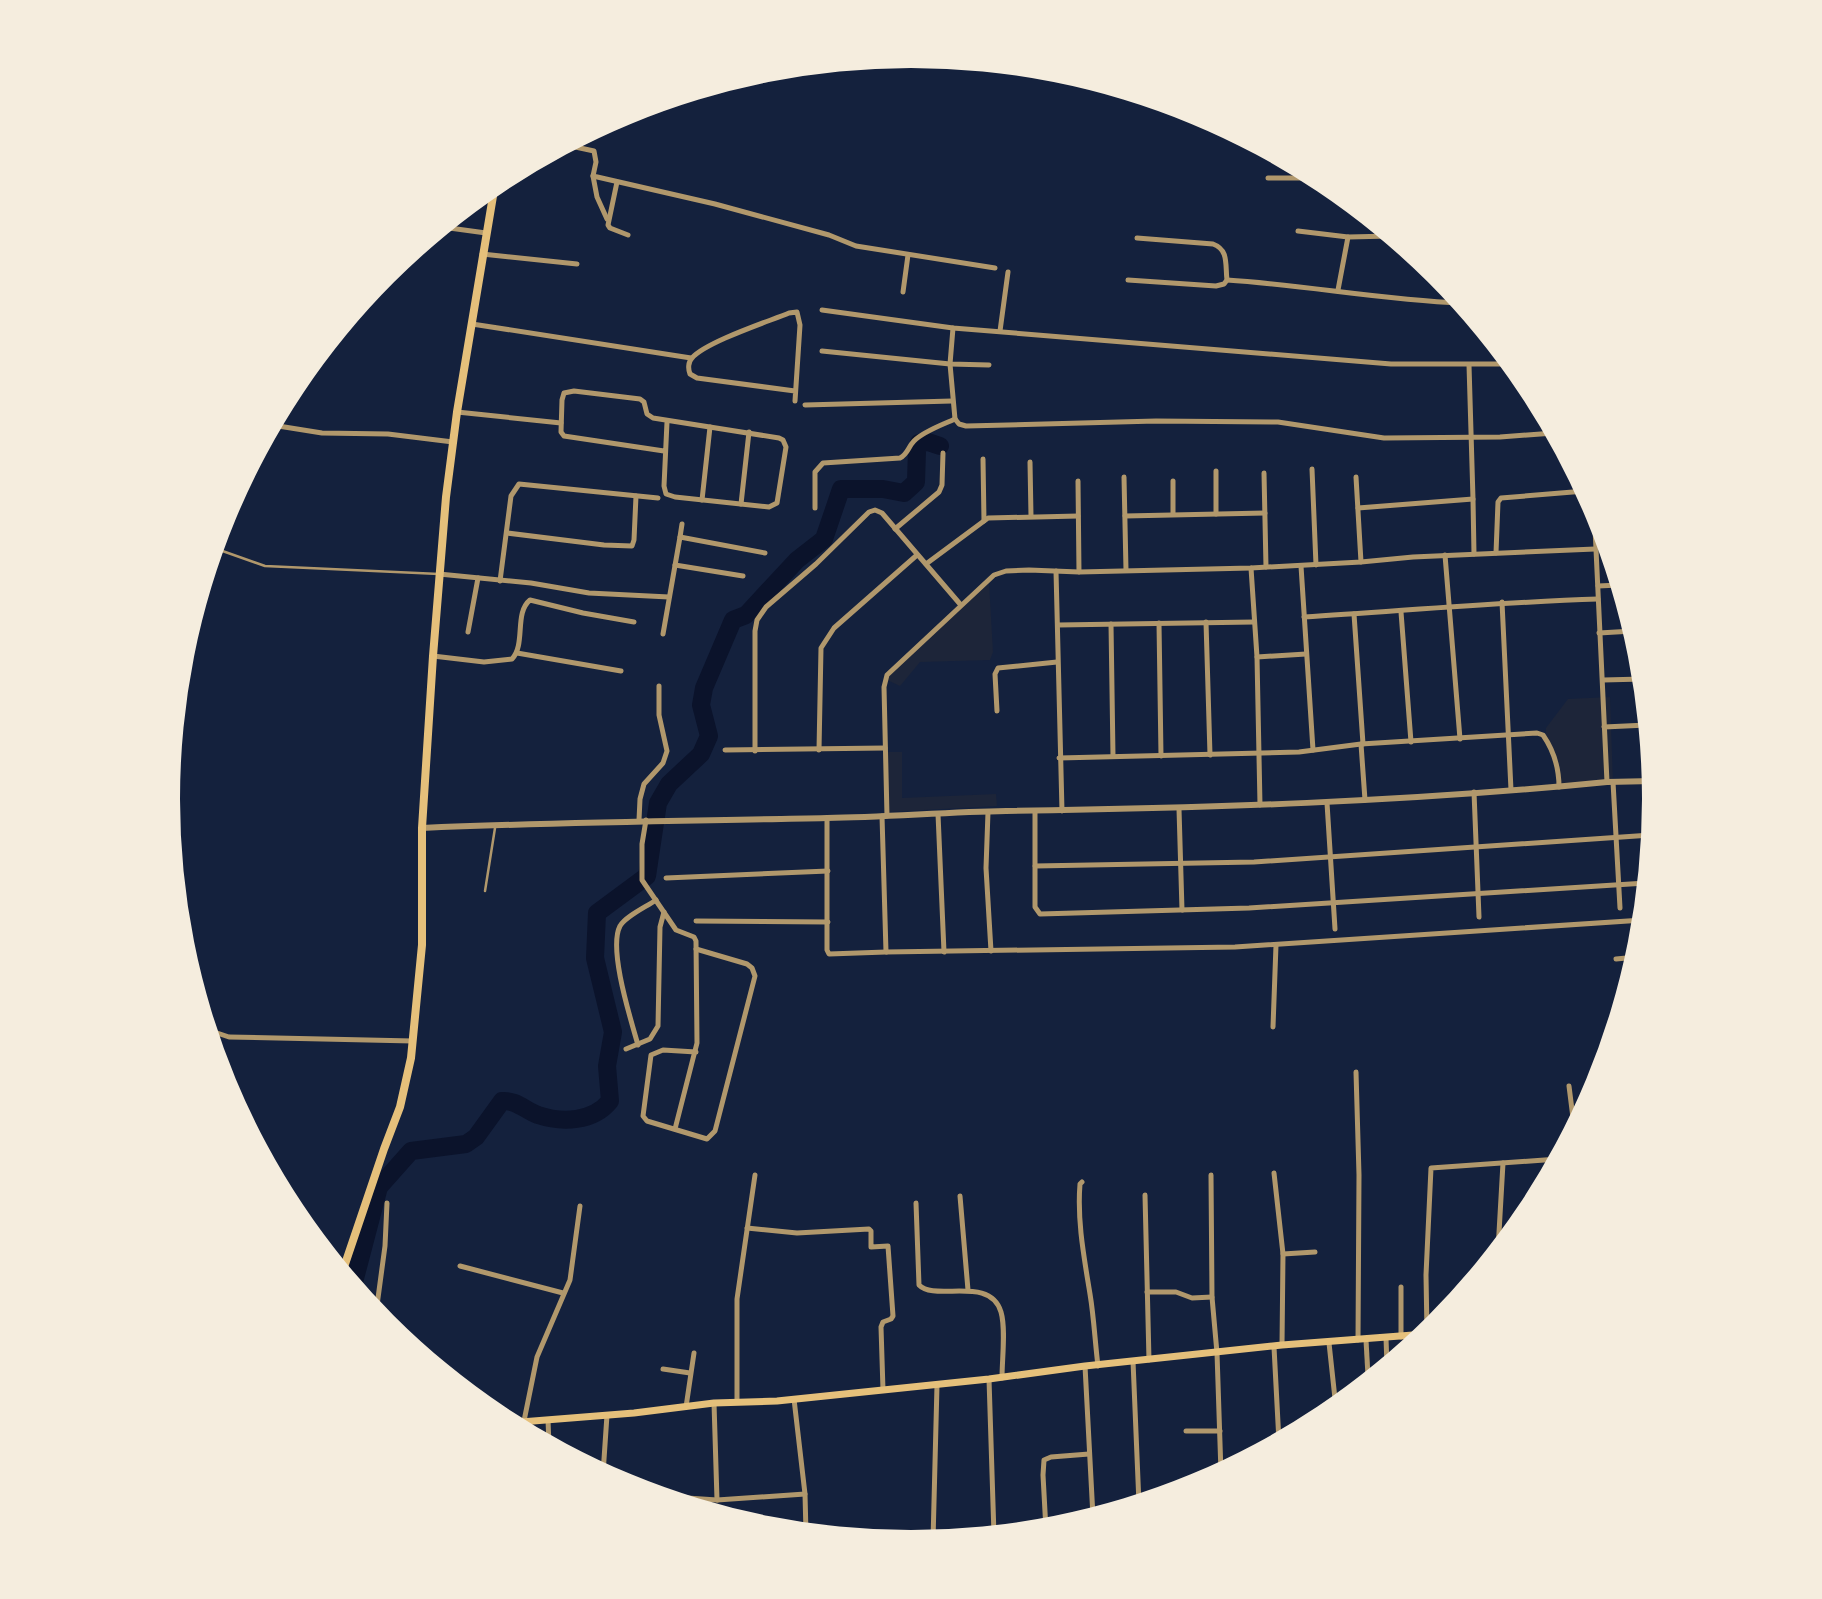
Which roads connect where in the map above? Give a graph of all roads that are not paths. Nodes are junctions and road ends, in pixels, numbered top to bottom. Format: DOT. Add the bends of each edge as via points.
graph roads {
  1 [pos="580,148"];
  2 [pos="1292,175"];
  3 [pos="593,176"];
  4 [pos="1268,178"];
  5 [pos="617,182"];
  6 [pos="492,200"];
  7 [pos="608,220"];
  8 [pos="454,229"];
  9 [pos="1297,231"];
  10 [pos="486,233"];
  11 [pos="628,234"];
  12 [pos="1377,236"];
  13 [pos="1348,237"];
  14 [pos="1137,238"];
  15 [pos="482,254"];
  16 [pos="908,256"];
  17 [pos="577,264"];
  18 [pos="995,268"];
  19 [pos="1008,272"];
  20 [pos="1128,280"];
  21 [pos="1227,280"];
  22 [pos="1338,290"];
  23 [pos="903,292"];
  24 [pos="1447,302"];
  25 [pos="822,310"];
  26 [pos="472,324"];
  27 [pos="953,328"];
  28 [pos="1004,331"];
  29 [pos="822,351"];
  30 [pos="691,358"];
  31 [pos="950,364"];
  32 [pos="1498,364"];
  33 [pos="989,365"];
  34 [pos="1469,365"];
  35 [pos="795,391"];
  36 [pos="795,401"];
  37 [pos="952,401"];
  38 [pos="805,405"];
  39 [pos="457,412"];
  40 [pos="955,419"];
  41 [pos="667,422"];
  42 [pos="561,423"];
  43 [pos="282,427"];
  44 [pos="710,427"];
  45 [pos="750,432"];
  46 [pos="1544,433"];
  47 [pos="1470,437"];
  48 [pos="453,442"];
  49 [pos="664,451"];
  50 [pos="943,453"];
  51 [pos="983,459"];
  52 [pos="1030,462"];
  53 [pos="1312,469"];
  54 [pos="1216,471"];
  55 [pos="1264,473"];
  56 [pos="1124,477"];
  57 [pos="1356,477"];
  58 [pos="1078,481"];
  59 [pos="1173,481"];
  60 [pos="1574,492"];
  61 [pos="636,496"];
  62 [pos="658,498"];
  63 [pos="1473,499"];
  64 [pos="702,500"];
  65 [pos="741,504"];
  66 [pos="815,508"];
  67 [pos="1358,508"];
  68 [pos="1265,513"];
  69 [pos="1173,514"];
  70 [pos="1216,514"];
  71 [pos="1031,516"];
  72 [pos="1078,516"];
  73 [pos="1125,516"];
  74 [pos="984,522"];
  75 [pos="682,524"];
  76 [pos="895,529"];
  77 [pos="507,533"];
  78 [pos="680,537"];
  79 [pos="1595,543"];
  80 [pos="1595,549"];
  81 [pos="224,551"];
  82 [pos="765,553"];
  83 [pos="1496,553"];
  84 [pos="1474,554"];
  85 [pos="918,555"];
  86 [pos="1445,555"];
  87 [pos="1361,562"];
  88 [pos="926,564"];
  89 [pos="675,565"];
  90 [pos="1316,565"];
  91 [pos="1301,566"];
  92 [pos="1266,567"];
  93 [pos="1251,568"];
  94 [pos="1126,570"];
  95 [pos="1056,571"];
  96 [pos="1079,572"];
  97 [pos="439,575"];
  98 [pos="743,576"];
  99 [pos="478,578"];
  100 [pos="500,581"];
  101 [pos="1610,585"];
  102 [pos="1598,586"];
  103 [pos="669,597"];
  104 [pos="1598,599"];
  105 [pos="1502,602"];
  106 [pos="960,604"];
  107 [pos="1448,608"];
  108 [pos="1401,612"];
  109 [pos="1354,614"];
  110 [pos="1304,617"];
  111 [pos="634,622"];
  112 [pos="1206,622"];
  113 [pos="1254,622"];
  114 [pos="1159,623"];
  115 [pos="1111,624"];
  116 [pos="1058,625"];
  117 [pos="1622,631"];
  118 [pos="468,632"];
  119 [pos="1599,632"];
  120 [pos="663,634"];
  121 [pos="517,653"];
  122 [pos="1307,654"];
  123 [pos="433,656"];
  124 [pos="1256,657"];
  125 [pos="1057,662"];
  126 [pos="621,671"];
  127 [pos="1632,679"];
  128 [pos="1603,680"];
  129 [pos="659,686"];
  130 [pos="997,711"];
  131 [pos="1638,725"];
  132 [pos="1604,727"];
  133 [pos="1509,736"];
  134 [pos="1460,739"];
  135 [pos="1411,742"];
  136 [pos="1362,744"];
  137 [pos="885,748"];
  138 [pos="725,750"];
  139 [pos="819,750"];
  140 [pos="1313,750"];
  141 [pos="755,751"];
  142 [pos="1258,754"];
  143 [pos="1210,755"];
  144 [pos="1161,756"];
  145 [pos="1113,757"];
  146 [pos="1059,758"];
  147 [pos="1642,781"];
  148 [pos="1610,782"];
  149 [pos="1559,787"];
  150 [pos="1511,790"];
  151 [pos="1474,792"];
  152 [pos="1366,800"];
  153 [pos="1327,803"];
  154 [pos="1260,805"];
  155 [pos="1179,809"];
  156 [pos="988,811"];
  157 [pos="1035,811"];
  158 [pos="1062,811"];
  159 [pos="938,814"];
  160 [pos="884,816"];
  161 [pos="827,818"];
  162 [pos="647,820"];
  163 [pos="495,825"];
  164 [pos="422,828"];
  165 [pos="1641,836"];
  166 [pos="1616,837"];
  167 [pos="1476,847"];
  168 [pos="1332,856"];
  169 [pos="1180,864"];
  170 [pos="1035,866"];
  171 [pos="828,871"];
  172 [pos="666,878"];
  173 [pos="1637,884"];
  174 [pos="1618,885"];
  175 [pos="485,891"];
  176 [pos="1479,894"];
  177 [pos="656,900"];
  178 [pos="1334,904"];
  179 [pos="1620,908"];
  180 [pos="1182,910"];
  181 [pos="664,912"];
  182 [pos="1479,917"];
  183 [pos="696,921"];
  184 [pos="1632,921"];
  185 [pos="828,922"];
  186 [pos="1335,929"];
  187 [pos="1276,945"];
  188 [pos="696,949"];
  189 [pos="886,951"];
  190 [pos="944,951"];
  191 [pos="991,951"];
  192 [pos="1624,958"];
  193 [pos="1616,959"];
  194 [pos="1273,1027"];
  195 [pos="219,1034"];
  196 [pos="413,1041"];
  197 [pos="638,1045"];
  198 [pos="626,1049"];
  199 [pos="696,1052"];
  200 [pos="1356,1072"];
  201 [pos="1569,1086"];
  202 [pos="1572,1112"];
  203 [pos="675,1129"];
  204 [pos="1547,1160"];
  205 [pos="1503,1163"];
  206 [pos="1274,1173"];
  207 [pos="755,1175"];
  208 [pos="1212,1175"];
  209 [pos="1082,1182"];
  210 [pos="1145,1195"];
  211 [pos="960,1196"];
  212 [pos="387,1202"];
  213 [pos="916,1203"];
  214 [pos="580,1206"];
  215 [pos="747,1228"];
  216 [pos="1499,1234"];
  217 [pos="1315,1252"];
  218 [pos="1283,1254"];
  219 [pos="346,1263"];
  220 [pos="460,1266"];
  221 [pos="1401,1287"];
  222 [pos="968,1290"];
  223 [pos="1147,1292"];
  224 [pos="562,1293"];
  225 [pos="1212,1297"];
  226 [pos="378,1300"];
  227 [pos="1426,1319"];
  228 [pos="1407,1336"];
  229 [pos="1401,1337"];
  230 [pos="1386,1338"];
  231 [pos="1362,1340"];
  232 [pos="1329,1343"];
  233 [pos="1278,1346"];
  234 [pos="694,1353"];
  235 [pos="1217,1353"];
  236 [pos="1387,1354"];
  237 [pos="1149,1360"];
  238 [pos="1133,1361"];
  239 [pos="1085,1366"];
  240 [pos="1098,1366"];
  241 [pos="663,1369"];
  242 [pos="1367,1371"];
  243 [pos="690,1373"];
  244 [pos="1002,1378"];
  245 [pos="989,1379"];
  246 [pos="937,1385"];
  247 [pos="883,1390"];
  248 [pos="1335,1395"];
  249 [pos="794,1399"];
  250 [pos="737,1402"];
  251 [pos="714,1403"];
  252 [pos="686,1407"];
  253 [pos="607,1415"];
  254 [pos="524,1420"];
  255 [pos="548,1420"];
  256 [pos="526,1421"];
  257 [pos="1186,1431"];
  258 [pos="1220,1431"];
  259 [pos="1279,1432"];
  260 [pos="549,1435"];
  261 [pos="1089,1454"];
  262 [pos="1221,1461"];
  263 [pos="604,1462"];
  264 [pos="805,1494"];
  265 [pos="1139,1494"];
  266 [pos="698,1499"];
  267 [pos="717,1500"];
  268 [pos="1092,1508"];
  269 [pos="1045,1518"];
  270 [pos="806,1523"];
  271 [pos="994,1525"];
  272 [pos="933,1530"];
  1 -- 3 [label="street" via="594,151"];
  2 -- 4 [label="street"];
  3 -- 5 [label="street"];
  3 -- 7 [label="street"];
  5 -- 7 [label="street"];
  5 -- 16 [label="street"];
  6 -- 10 [label="highway"];
  7 -- 11 [label="street" via="610,228"];
  8 -- 10 [label="street"];
  9 -- 13 [label="street"];
  10 -- 15 [label="highway"];
  12 -- 13 [label="street"];
  13 -- 22 [label="street"];
  14 -- 21 [label="street" via="1221,247"];
  15 -- 17 [label="street"];
  15 -- 26 [label="highway"];
  16 -- 18 [label="street"];
  16 -- 23 [label="street"];
  19 -- 28 [label="street"];
  20 -- 21 [label="street" via="1216,286"];
  21 -- 22 [label="street"];
  22 -- 24 [label="street" via="1394,300"];
  25 -- 27 [label="street"];
  26 -- 30 [label="street"];
  26 -- 39 [label="highway"];
  27 -- 28 [label="street"];
  27 -- 31 [label="street"];
  28 -- 34 [label="street" via="1391,364"];
  29 -- 31 [label="street"];
  30 -- 35 [label="street" via="689,372 697,378"];
  30 -- 35 [label="street" via="717,342 797,312"];
  31 -- 33 [label="street"];
  31 -- 37 [label="street"];
  32 -- 34 [label="street"];
  34 -- 47 [label="street"];
  35 -- 36 [label="street"];
  37 -- 38 [label="street"];
  37 -- 40 [label="street"];
  39 -- 42 [label="street"];
  39 -- 48 [label="highway"];
  40 -- 47 [label="street" via="966,426 1278,422 1384,438"];
  40 -- 66 [label="street" via="923,435 900,458 823,463 815,472"];
  41 -- 42 [label="street" via="650,417 643,400 567,391"];
  41 -- 44 [label="street"];
  41 -- 49 [label="street"];
  42 -- 49 [label="street" via="567,438"];
  43 -- 48 [label="street"];
  44 -- 45 [label="street"];
  44 -- 64 [label="street"];
  45 -- 65 [label="street"];
  45 -- 65 [label="street" via="775,436 786,444 777,503 769,507"];
  46 -- 47 [label="street"];
  47 -- 63 [label="street"];
  48 -- 97 [label="highway"];
  49 -- 64 [label="street" via="666,494"];
  50 -- 76 [label="street" via="939,492"];
  51 -- 74 [label="street"];
  52 -- 71 [label="street"];
  53 -- 90 [label="street"];
  54 -- 70 [label="street"];
  55 -- 68 [label="street"];
  56 -- 73 [label="street"];
  57 -- 67 [label="street"];
  58 -- 72 [label="street"];
  59 -- 69 [label="street"];
  60 -- 83 [label="street" via="1501,498"];
  61 -- 62 [label="street"];
  61 -- 77 [label="street" via="519,484 511,496"];
  61 -- 77 [label="street" via="632,545"];
  63 -- 67 [label="street"];
  63 -- 84 [label="street"];
  64 -- 65 [label="street"];
  67 -- 87 [label="street"];
  68 -- 70 [label="street"];
  68 -- 92 [label="street"];
  69 -- 70 [label="street"];
  69 -- 73 [label="street"];
  71 -- 72 [label="street"];
  71 -- 74 [label="street" via="991,517"];
  72 -- 96 [label="street"];
  73 -- 94 [label="street"];
  74 -- 88 [label="street"];
  75 -- 78 [label="street"];
  76 -- 85 [label="street"];
  76 -- 141 [label="street" via="881,512 871,511 760,615 755,631"];
  77 -- 100 [label="street"];
  78 -- 82 [label="street"];
  78 -- 89 [label="street"];
  79 -- 80 [label="street"];
  80 -- 83 [label="street"];
  80 -- 102 [label="street"];
  81 -- 97 [label="lane" via="265,566"];
  83 -- 84 [label="street"];
  84 -- 86 [label="street"];
  85 -- 88 [label="street"];
  85 -- 139 [label="street" via="834,628 823,643"];
  86 -- 87 [label="street"];
  86 -- 107 [label="street"];
  87 -- 90 [label="street"];
  88 -- 106 [label="street"];
  89 -- 98 [label="street"];
  89 -- 103 [label="street"];
  90 -- 91 [label="street"];
  91 -- 92 [label="street"];
  91 -- 110 [label="street"];
  92 -- 93 [label="street"];
  93 -- 94 [label="street"];
  93 -- 113 [label="street"];
  94 -- 96 [label="street"];
  95 -- 96 [label="street"];
  95 -- 106 [label="street" via="994,575"];
  95 -- 116 [label="street"];
  97 -- 99 [label="street"];
  97 -- 123 [label="highway"];
  99 -- 100 [label="street"];
  99 -- 118 [label="street"];
  100 -- 103 [label="street" via="589,593"];
  101 -- 102 [label="street"];
  102 -- 104 [label="street"];
  103 -- 120 [label="street"];
  104 -- 105 [label="street"];
  104 -- 119 [label="street"];
  105 -- 107 [label="street"];
  105 -- 133 [label="street"];
  106 -- 137 [label="street" via="887,675"];
  107 -- 108 [label="street"];
  107 -- 134 [label="street"];
  108 -- 109 [label="street"];
  108 -- 135 [label="street"];
  109 -- 110 [label="street"];
  109 -- 136 [label="street"];
  110 -- 122 [label="street"];
  111 -- 121 [label="street" via="530,600"];
  112 -- 113 [label="street"];
  112 -- 114 [label="street"];
  112 -- 143 [label="street"];
  113 -- 124 [label="street"];
  114 -- 115 [label="street"];
  114 -- 144 [label="street"];
  115 -- 116 [label="street"];
  115 -- 145 [label="street"];
  116 -- 125 [label="street"];
  117 -- 119 [label="street"];
  119 -- 128 [label="street"];
  121 -- 123 [label="street" via="512,659 495,662"];
  121 -- 126 [label="street"];
  122 -- 124 [label="street"];
  122 -- 140 [label="street"];
  123 -- 164 [label="highway"];
  124 -- 142 [label="street"];
  125 -- 130 [label="street" via="998,668"];
  125 -- 146 [label="street"];
  127 -- 128 [label="street"];
  128 -- 132 [label="street"];
  129 -- 162 [label="street" via="659,715 667,751 663,763 644,784 640,799"];
  131 -- 132 [label="street"];
  132 -- 148 [label="street"];
  133 -- 134 [label="street"];
  133 -- 149 [label="street" via="1543,735 1556,760"];
  133 -- 150 [label="street"];
  134 -- 135 [label="street"];
  135 -- 136 [label="street"];
  136 -- 140 [label="street"];
  136 -- 152 [label="street"];
  137 -- 139 [label="street"];
  137 -- 160 [label="street"];
  138 -- 141 [label="street"];
  139 -- 141 [label="street"];
  140 -- 142 [label="street"];
  142 -- 143 [label="street"];
  142 -- 154 [label="street"];
  143 -- 144 [label="street"];
  144 -- 145 [label="street"];
  145 -- 146 [label="street"];
  146 -- 158 [label="street"];
  147 -- 148 [label="street"];
  148 -- 149 [label="street"];
  148 -- 166 [label="street"];
  149 -- 150 [label="street"];
  150 -- 151 [label="street"];
  151 -- 152 [label="street"];
  151 -- 167 [label="street"];
  152 -- 153 [label="street"];
  153 -- 154 [label="street"];
  153 -- 168 [label="street"];
  154 -- 155 [label="street"];
  155 -- 158 [label="street"];
  155 -- 169 [label="street"];
  156 -- 157 [label="street"];
  156 -- 159 [label="street"];
  156 -- 191 [label="street"];
  157 -- 158 [label="street"];
  157 -- 170 [label="street"];
  159 -- 160 [label="street"];
  159 -- 190 [label="street"];
  160 -- 161 [label="street"];
  160 -- 189 [label="street"];
  161 -- 162 [label="street"];
  161 -- 171 [label="street"];
  162 -- 163 [label="street"];
  162 -- 177 [label="street" via="642,873"];
  163 -- 164 [label="street"];
  163 -- 175 [label="lane"];
  164 -- 196 [label="highway" via="422,945"];
  165 -- 166 [label="street"];
  166 -- 167 [label="street"];
  166 -- 174 [label="street"];
  167 -- 168 [label="street"];
  167 -- 176 [label="street"];
  168 -- 169 [label="street"];
  168 -- 178 [label="street"];
  169 -- 170 [label="street"];
  169 -- 180 [label="street"];
  170 -- 180 [label="street" via="1035,907 1040,914"];
  171 -- 172 [label="street"];
  171 -- 185 [label="street"];
  173 -- 174 [label="street"];
  174 -- 176 [label="street"];
  174 -- 179 [label="street"];
  176 -- 178 [label="street"];
  176 -- 182 [label="street"];
  177 -- 181 [label="street"];
  177 -- 197 [label="street" via="622,923 618,931 621,982"];
  178 -- 180 [label="street"];
  178 -- 186 [label="street"];
  181 -- 188 [label="street" via="677,931 695,938"];
  181 -- 197 [label="street" via="658,1026 652,1037"];
  183 -- 185 [label="street"];
  184 -- 187 [label="street"];
  185 -- 189 [label="street" via="829,954"];
  187 -- 191 [label="street"];
  187 -- 194 [label="street"];
  188 -- 199 [label="street"];
  188 -- 203 [label="street" via="749,965 755,976 715,1131 704,1139"];
  189 -- 190 [label="street"];
  190 -- 191 [label="street"];
  192 -- 193 [label="street"];
  195 -- 196 [label="street"];
  196 -- 219 [label="highway" via="400,1107"];
  197 -- 198 [label="street"];
  199 -- 203 [label="street"];
  199 -- 203 [label="street" via="660,1050 649,1061 643,1116"];
  200 -- 231 [label="street"];
  201 -- 202 [label="street"];
  204 -- 205 [label="street"];
  205 -- 216 [label="street"];
  205 -- 227 [label="street" via="1431,1168"];
  206 -- 218 [label="street"];
  207 -- 215 [label="street"];
  208 -- 225 [label="street"];
  209 -- 240 [label="street" via="1079,1231"];
  210 -- 223 [label="street"];
  211 -- 222 [label="street"];
  212 -- 226 [label="street"];
  213 -- 222 [label="street" via="919,1285 931,1292"];
  214 -- 224 [label="street" via="570,1280"];
  215 -- 247 [label="street" via="797,1233 869,1229 870,1246 888,1246 893,1316 881,1327"];
  215 -- 250 [label="street" via="737,1299"];
  217 -- 218 [label="street"];
  218 -- 233 [label="street"];
  220 -- 224 [label="street"];
  221 -- 229 [label="street"];
  222 -- 244 [label="street" via="990,1299 1001,1312"];
  223 -- 225 [label="street"];
  223 -- 237 [label="street"];
  224 -- 254 [label="street" via="537,1357"];
  225 -- 235 [label="street"];
  228 -- 229 [label="main road"];
  229 -- 230 [label="main road"];
  230 -- 231 [label="main road"];
  230 -- 236 [label="street"];
  231 -- 232 [label="main road"];
  231 -- 242 [label="street"];
  232 -- 233 [label="main road"];
  232 -- 248 [label="street"];
  233 -- 235 [label="main road"];
  233 -- 259 [label="street"];
  234 -- 243 [label="street"];
  235 -- 237 [label="main road"];
  235 -- 258 [label="street"];
  237 -- 238 [label="main road"];
  238 -- 240 [label="main road"];
  238 -- 265 [label="street"];
  239 -- 240 [label="main road"];
  239 -- 244 [label="main road"];
  239 -- 261 [label="street"];
  241 -- 243 [label="street"];
  243 -- 252 [label="street"];
  244 -- 245 [label="main road"];
  245 -- 246 [label="main road"];
  245 -- 271 [label="street"];
  246 -- 247 [label="main road"];
  246 -- 272 [label="street"];
  247 -- 249 [label="main road"];
  249 -- 250 [label="main road"];
  249 -- 264 [label="street"];
  250 -- 251 [label="main road"];
  251 -- 252 [label="main road"];
  251 -- 267 [label="street"];
  252 -- 253 [label="main road"];
  253 -- 255 [label="main road"];
  253 -- 263 [label="street"];
  255 -- 256 [label="main road"];
  255 -- 260 [label="street"];
  257 -- 258 [label="street"];
  258 -- 262 [label="street"];
  261 -- 268 [label="street"];
  261 -- 269 [label="street" via="1044,1460"];
  264 -- 267 [label="street"];
  264 -- 270 [label="street"];
  266 -- 267 [label="street"];
}
